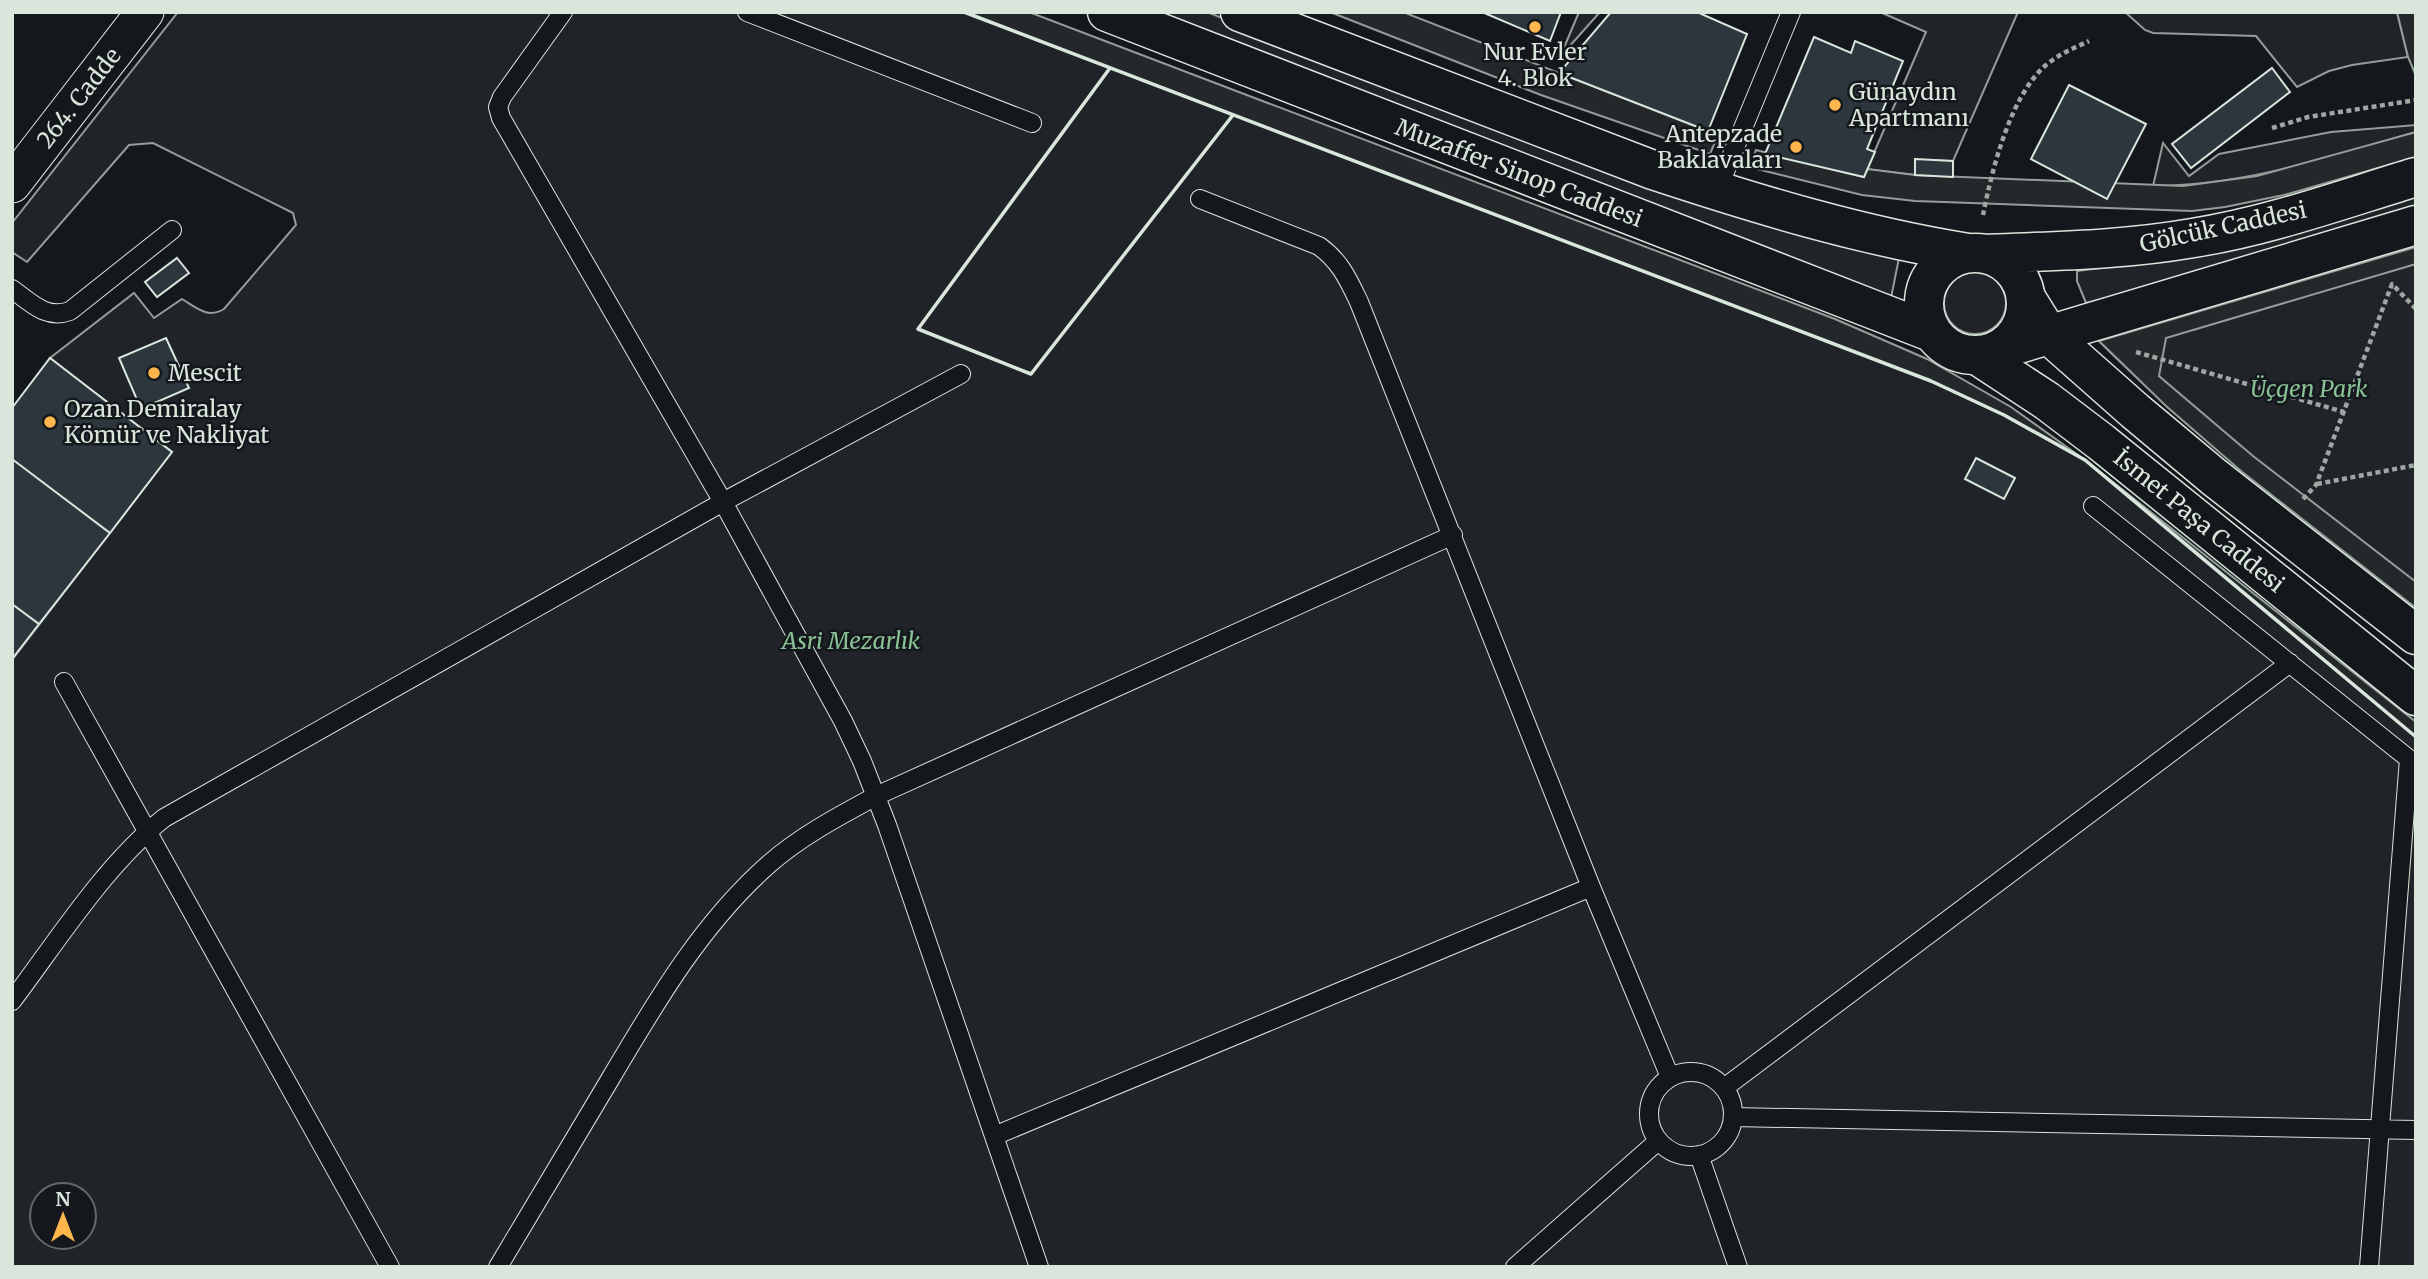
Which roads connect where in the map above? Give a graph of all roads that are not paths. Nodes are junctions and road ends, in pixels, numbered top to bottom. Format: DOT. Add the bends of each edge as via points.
graph roads {
  1 [pos="145,12"];
  2 [pos="563,12"];
  3 [pos="747,12"];
  4 [pos="1107,12"];
  5 [pos="1791,12"];
  6 [pos="1258,15"];
  7 [pos="1032,123"];
  8 [pos="18,165"];
  9 [pos="2416,177"];
  10 [pos="1717,191"];
  11 [pos="1200,199"];
  12 [pos="2416,225"];
  13 [pos="172,230"];
  14 [pos="1976,254"];
  15 [pos="12,289"];
  16 [pos="2026,298"];
  17 [pos="1931,332"];
  18 [pos="2049,335"];
  19 [pos="1986,353"];
  20 [pos="961,374"];
  21 [pos="723,502"];
  22 [pos="2093,506"];
  23 [pos="1453,535"];
  24 [pos="2416,635"];
  25 [pos="2290,663"];
  26 [pos="64,682"];
  27 [pos="2416,696"];
  28 [pos="2412,762"];
  29 [pos="877,796"];
  30 [pos="147,831"];
  31 [pos="1591,887"];
  32 [pos="12,1001"];
  33 [pos="1670,1077"];
  34 [pos="1724,1088"];
  35 [pos="1733,1117"];
  36 [pos="2380,1130"];
  37 [pos="2416,1130"];
  38 [pos="994,1136"];
  39 [pos="1658,1141"];
  40 [pos="1699,1155"];
  41 [pos="390,1267"];
  42 [pos="498,1267"];
  43 [pos="1038,1267"];
  44 [pos="1515,1267"];
  45 [pos="1738,1267"];
  46 [pos="2369,1267"];
  1 -- 8 [label="street, 264. Cadde"];
  2 -- 21 [label="lane" via="502,97 498,107 501,118"];
  3 -- 7 [label="lane"];
  4 -- 17 [label="main road, Muzaffer Sinop Caddesi"];
  5 -- 10 [label="lane"];
  6 -- 10 [label="main road"];
  9 -- 14 [label="main road, Gölcük Caddesi" via="2196,238 2099,250"];
  10 -- 14 [label="main road" via="1896,240"];
  11 -- 23 [label="lane" via="1304,239 1338,262 1359,302"];
  12 -- 18 [label="main road, Gölcük Caddesi"];
  13 -- 15 [label="lane" via="60,315 42,311"];
  14 -- 16 [label="main road" via="2000,259 2021,283"];
  14 -- 17 [label="main road" via="1953,258 1929,281 1924,298"];
  16 -- 18 [label="main road, İsmet Paşa Caddesi"];
  16 -- 19 [label="main road" via="2019,330 2010,342"];
  17 -- 19 [label="main road" via="1959,353"];
  18 -- 19 [label="main road, Gölcük Caddesi"];
  18 -- 24 [label="main road, İsmet Paşa Caddesi" via="2214,477"];
  19 -- 27 [label="main road, İsmet Paşa Caddesi"];
  20 -- 21 [label="lane"];
  21 -- 29 [label="lane" via="843,721"];
  21 -- 30 [label="lane" via="195,799"];
  22 -- 25 [label="lane"];
  23 -- 29 [label="lane"];
  23 -- 31 [label="lane"];
  25 -- 28 [label="lane"];
  25 -- 34 [label="lane"];
  26 -- 30 [label="lane"];
  28 -- 36 [label="lane"];
  29 -- 38 [label="lane"];
  29 -- 42 [label="lane" via="819,828 770,863 698,940 641,1026"];
  30 -- 32 [label="lane" via="106,876"];
  30 -- 41 [label="lane"];
  31 -- 33 [label="lane"];
  31 -- 38 [label="lane"];
  33 -- 34 [label="lane" via="1705,1074"];
  33 -- 39 [label="lane" via="1653,1094 1649,1106"];
  34 -- 35 [label="lane"];
  35 -- 36 [label="lane"];
  35 -- 40 [label="lane" via="1722,1142"];
  36 -- 37 [label="lane"];
  36 -- 46 [label="lane"];
  38 -- 43 [label="lane"];
  39 -- 40 [label="lane" via="1676,1154"];
  39 -- 44 [label="lane"];
  40 -- 45 [label="lane"];
}
